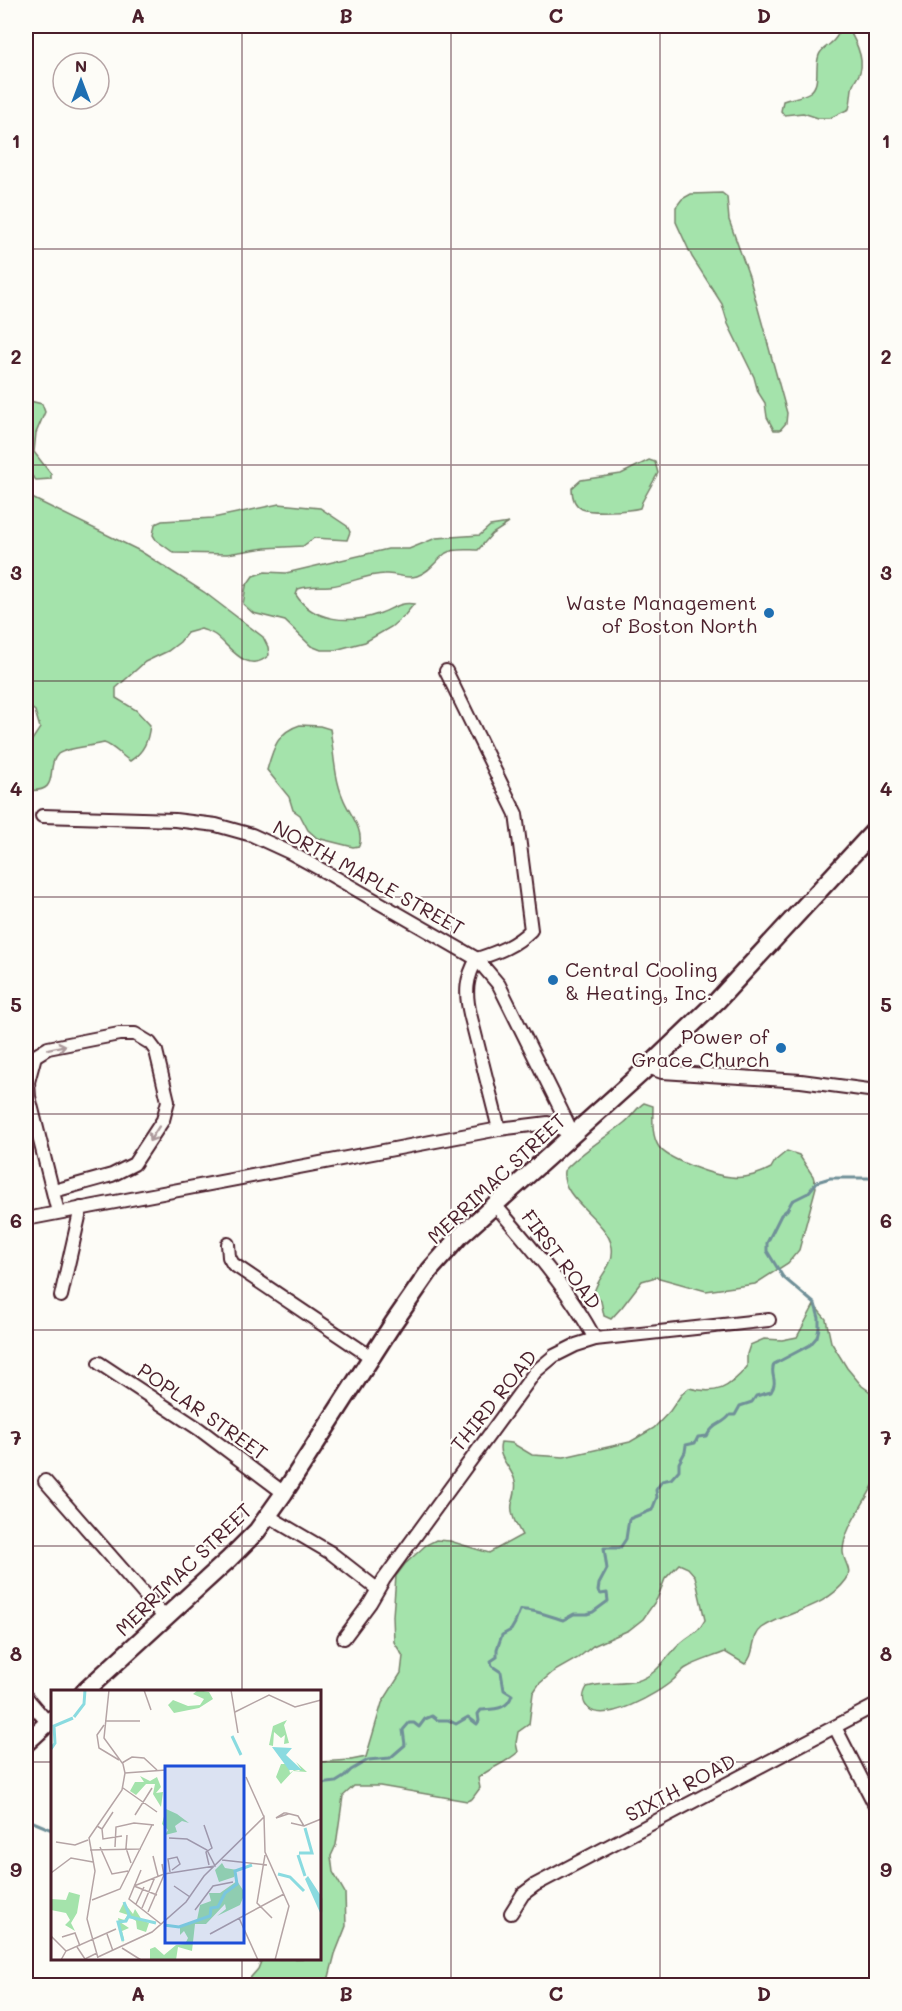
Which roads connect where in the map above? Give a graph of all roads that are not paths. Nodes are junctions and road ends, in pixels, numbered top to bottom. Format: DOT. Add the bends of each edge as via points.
graph roads {
  1 [pos="446,671"];
  2 [pos="42,816"];
  3 [pos="876,829"];
  4 [pos="477,959"];
  5 [pos="648,1067"];
  6 [pos="876,1091"];
  7 [pos="499,1129"];
  8 [pos="573,1134"];
  9 [pos="54,1191"];
  10 [pos="494,1204"];
  11 [pos="81,1208"];
  12 [pos="58,1212"];
  13 [pos="26,1219"];
  14 [pos="228,1244"];
  15 [pos="61,1296"];
  16 [pos="769,1320"];
  17 [pos="595,1340"];
  18 [pos="371,1357"];
  19 [pos="99,1364"];
  20 [pos="45,1481"];
  21 [pos="284,1493"];
  22 [pos="268,1516"];
  23 [pos="377,1589"];
  24 [pos="165,1618"];
  25 [pos="344,1638"];
  26 [pos="86,1690"];
  27 [pos="26,1697"];
  28 [pos="876,1705"];
  29 [pos="50,1721"];
  30 [pos="835,1727"];
  31 [pos="26,1743"];
  32 [pos="876,1807"];
  33 [pos="511,1913"];
  1 -- 4 [label="street" via="516,814 531,930 508,948"];
  2 -- 4 [label="street, NORTH MAPLE STREET" via="175,820 252,835 331,874"];
  3 -- 5 [label="main road, MERRIMAC STREET" via="717,1001"];
  4 -- 7 [label="street" via="468,980 466,999"];
  4 -- 8 [label="street, NORTH MAPLE STREET" via="499,984"];
  5 -- 6 [label="street" via="662,1072 805,1081"];
  5 -- 8 [label="main road, MERRIMAC STREET"];
  7 -- 8 [label="street" via="548,1123"];
  7 -- 11 [label="street"];
  8 -- 10 [label="main road, MERRIMAC STREET"];
  9 -- 9 [label="street, one-way" via="29,1097 28,1082 35,1056 48,1048 119,1034 145,1038 156,1051 166,1092 163,1120 138,1159 126,1169"];
  9 -- 12 [label="street"];
  10 -- 17 [label="street, FIRST ROAD" via="578,1311"];
  10 -- 18 [label="main road, MERRIMAC STREET" via="434,1265"];
  11 -- 12 [label="street"];
  11 -- 15 [label="street"];
  12 -- 13 [label="street"];
  14 -- 18 [label="street" via="233,1264"];
  16 -- 17 [label="street, THIRD ROAD"];
  17 -- 23 [label="street, THIRD ROAD" via="554,1356 535,1372"];
  18 -- 21 [label="main road, MERRIMAC STREET"];
  19 -- 21 [label="street, POPLAR STREET" via="199,1429"];
  20 -- 24 [label="street"];
  21 -- 22 [label="main road, MERRIMAC STREET"];
  22 -- 23 [label="street" via="331,1553"];
  22 -- 24 [label="main road, MERRIMAC STREET" via="243,1546"];
  23 -- 25 [label="street, THIRD ROAD"];
  24 -- 26 [label="main road, MERRIMAC STREET"];
  27 -- 29 [label="street"];
  28 -- 30 [label="street, SIXTH ROAD"];
  29 -- 31 [label="main road"];
  30 -- 32 [label="street"];
  30 -- 33 [label="street, SIXTH ROAD" via="535,1885 523,1894"];
}
